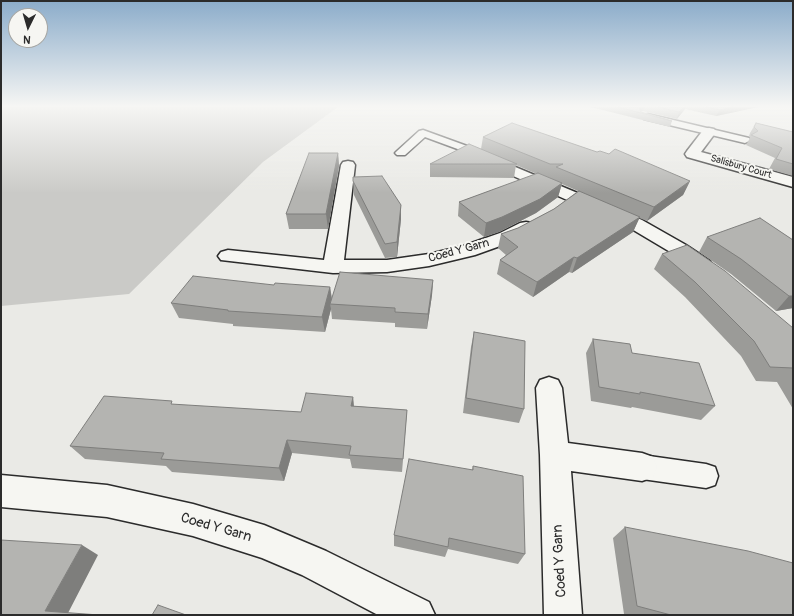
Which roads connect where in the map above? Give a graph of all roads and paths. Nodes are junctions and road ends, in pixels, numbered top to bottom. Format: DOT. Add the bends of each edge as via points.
graph roads {
  1 [pos="420,136"];
  2 [pos="430,136"];
  3 [pos="706,136"];
  4 [pos="726,136"];
  5 [pos="745,140"];
  6 [pos="463,148"];
  7 [pos="401,153"];
  8 [pos="348,165"];
  9 [pos="793,182"];
  10 [pos="572,197"];
  11 [pos="228,256"];
  12 [pos="333,267"];
  13 [pos="717,275"];
  14 [pos="548,388"];
  15 [pos="555,455"];
  16 [pos="642,467"];
  17 [pos="706,476"];
  18 [pos="1,491"];
  19 [pos="416,615"];
  20 [pos="563,615"];
  1 -- 7 [label="lane"];
  2 -- 6 [label="lane"];
  3 -- 9 [label="street, Salisbury Court" via="692,154"];
  4 -- 5 [label="lane"];
  6 -- 10 [label="street"];
  8 -- 12 [label="street" via="352,184"];
  10 -- 12 [label="street, Coed Y Garn" via="549,214 507,237 468,251 387,266"];
  10 -- 13 [label="street" via="636,224"];
  11 -- 12 [label="street, Coed Y Garn"];
  14 -- 15 [label="street, Coed Y Garn"];
  15 -- 16 [label="street"];
  15 -- 20 [label="street, Coed Y Garn"];
  16 -- 17 [label="lane"];
  18 -- 19 [label="street, Coed Y Garn" via="106,501 193,520 264,542"];
}
